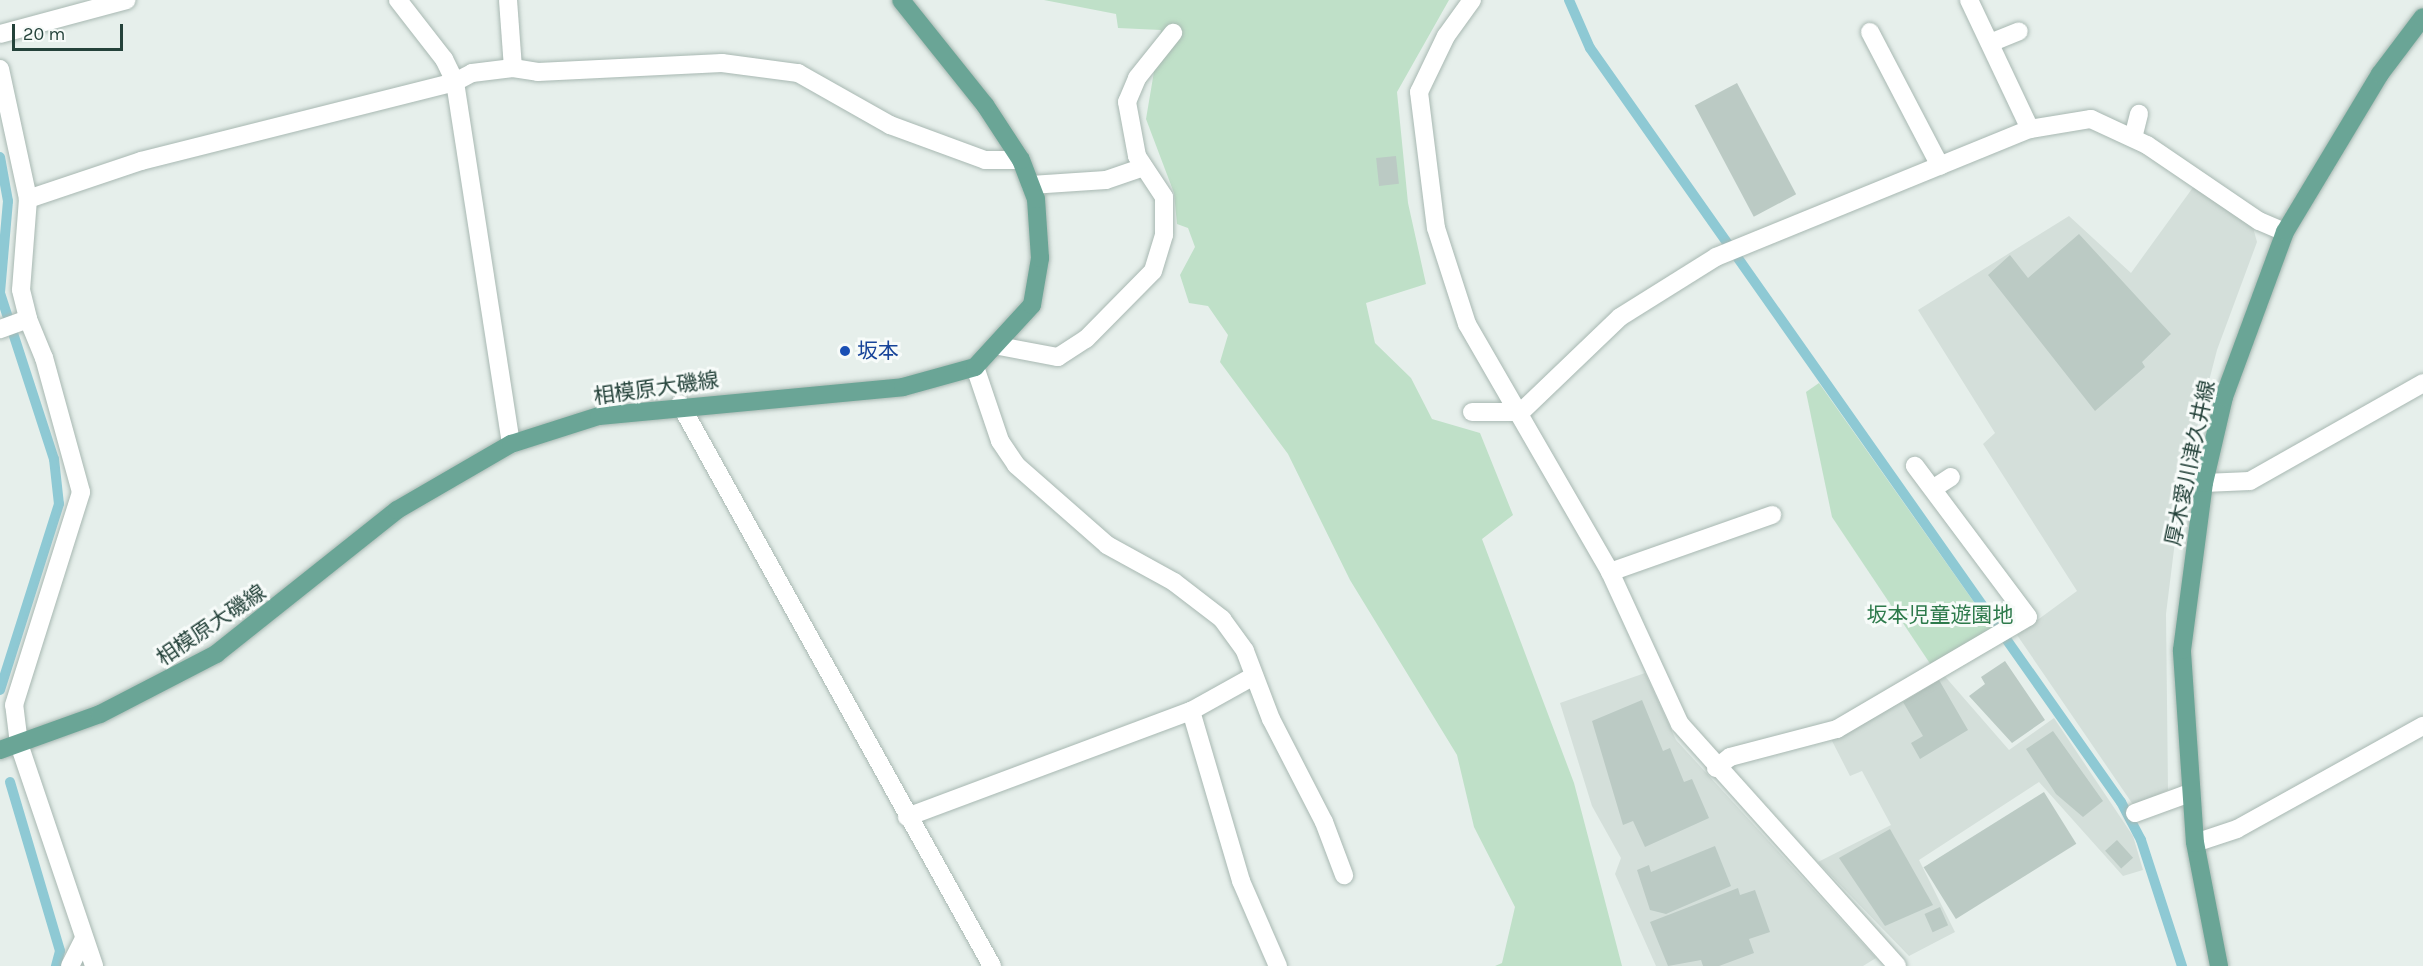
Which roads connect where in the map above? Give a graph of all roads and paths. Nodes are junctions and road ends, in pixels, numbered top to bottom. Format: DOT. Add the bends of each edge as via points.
graph roads {
  1 [pos="127,0"];
  2 [pos="398,0"];
  3 [pos="508,0"];
  4 [pos="901,0"];
  5 [pos="1472,0"];
  6 [pos="1969,0"];
  7 [pos="2423,17"];
  8 [pos="2019,31"];
  9 [pos="1870,32"];
  10 [pos="1173,33"];
  11 [pos="0,34"];
  12 [pos="1990,43"];
  13 [pos="513,68"];
  14 [pos="0,69"];
  15 [pos="454,82"];
  16 [pos="2139,114"];
  17 [pos="2030,129"];
  18 [pos="2133,138"];
  19 [pos="1021,160"];
  20 [pos="1940,166"];
  21 [pos="1144,167"];
  22 [pos="1031,185"];
  23 [pos="28,199"];
  24 [pos="2285,232"];
  25 [pos="25,321"];
  26 [pos="2,329"];
  27 [pos="999,346"];
  28 [pos="975,367"];
  29 [pos="2423,383"];
  30 [pos="680,404"];
  31 [pos="1472,412"];
  32 [pos="1521,412"];
  33 [pos="511,444"];
  34 [pos="1915,466"];
  35 [pos="1951,477"];
  36 [pos="2204,483"];
  37 [pos="1934,488"];
  38 [pos="1772,515"];
  39 [pos="1610,572"];
  40 [pos="1254,676"];
  41 [pos="1191,711"];
  42 [pos="2422,728"];
  43 [pos="19,744"];
  44 [pos="0,750"];
  45 [pos="1716,768"];
  46 [pos="2190,793"];
  47 [pos="2135,813"];
  48 [pos="907,817"];
  49 [pos="2195,843"];
  50 [pos="1344,875"];
  51 [pos="84,938"];
  52 [pos="70,966"];
  53 [pos="94,966"];
  54 [pos="992,966"];
  55 [pos="1278,966"];
  56 [pos="1897,966"];
  57 [pos="2219,966"];
  1 -- 11 [label="street"];
  2 -- 15 [label="street" via="444,59"];
  3 -- 13 [label="street"];
  4 -- 19 [label="main road, 相模原大磯線" via="985,105"];
  5 -- 32 [label="street" via="1446,36 1419,92 1423,153 1436,228 1467,324"];
  6 -- 12 [label="street"];
  7 -- 24 [label="main road, 厚木愛川津久井線" via="2380,74"];
  8 -- 12 [label="street"];
  9 -- 20 [label="street"];
  10 -- 21 [label="street" via="1137,78 1127,102 1130,130"];
  12 -- 17 [label="street"];
  13 -- 15 [label="street" via="472,73"];
  13 -- 19 [label="street" via="722,63 798,73 890,125 986,160"];
  14 -- 23 [label="street"];
  15 -- 23 [label="street" via="141,161"];
  15 -- 33 [label="street"];
  16 -- 18 [label="street"];
  17 -- 18 [label="street" via="2091,119"];
  17 -- 20 [label="street"];
  18 -- 24 [label="street"];
  19 -- 22 [label="main road, 相模原大磯線"];
  20 -- 32 [label="street" via="1716,257 1620,317"];
  21 -- 22 [label="street" via="1107,180"];
  21 -- 27 [label="street" via="1164,196 1164,235 1153,271 1086,339 1058,357"];
  22 -- 27 [label="main road, 相模原大磯線" via="1040,258 1032,305"];
  23 -- 25 [label="street" via="21,290"];
  24 -- 36 [label="main road, 厚木愛川津久井線" via="2224,397"];
  25 -- 26 [label="street"];
  25 -- 43 [label="street" via="44,358 81,492 14,705"];
  27 -- 28 [label="main road, 相模原大磯線"];
  28 -- 30 [label="main road, 相模原大磯線" via="903,387"];
  28 -- 40 [label="street" via="1000,441 1016,465 1107,545 1174,582 1222,619 1245,651"];
  29 -- 36 [label="street" via="2250,481"];
  30 -- 33 [label="main road, 相模原大磯線" via="599,416"];
  30 -- 48 [label="street"];
  31 -- 32 [label="street"];
  32 -- 39 [label="street"];
  33 -- 43 [label="main road, 相模原大磯線" via="397,510 216,654 100,714"];
  34 -- 37 [label="street"];
  35 -- 37 [label="street"];
  36 -- 46 [label="main road, 厚木愛川津久井線" via="2182,650"];
  37 -- 45 [label="street" via="2028,617 1837,729 1731,757"];
  38 -- 39 [label="street"];
  39 -- 45 [label="street" via="1680,724"];
  40 -- 41 [label="street"];
  40 -- 50 [label="street"];
  41 -- 48 [label="street"];
  41 -- 55 [label="street" via="1241,881"];
  42 -- 49 [label="street" via="2237,829"];
  43 -- 44 [label="main road, 相模原大磯線"];
  43 -- 51 [label="street"];
  45 -- 56 [label="street"];
  46 -- 47 [label="street"];
  46 -- 49 [label="main road, 厚木愛川津久井線"];
  48 -- 54 [label="street"];
  49 -- 57 [label="main road, 厚木愛川津久井線"];
  51 -- 52 [label="street"];
  51 -- 53 [label="street"];
}
